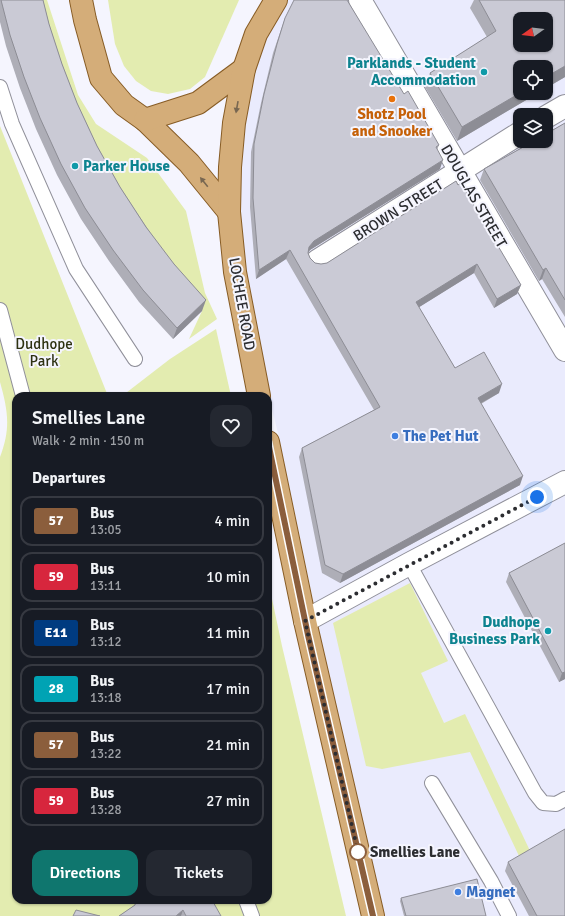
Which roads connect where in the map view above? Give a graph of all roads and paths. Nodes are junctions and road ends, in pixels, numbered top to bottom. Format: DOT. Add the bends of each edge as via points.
graph roads {
  1 [pos="81,0"];
  2 [pos="360,0"];
  3 [pos="271,3"];
  4 [pos="244,69"];
  5 [pos="0,87"];
  6 [pos="565,106"];
  7 [pos="553,113"];
  8 [pos="145,120"];
  9 [pos="513,137"];
  10 [pos="460,171"];
  11 [pos="228,212"];
  12 [pos="317,262"];
  13 [pos="0,310"];
  14 [pos="565,350"];
  15 [pos="135,358"];
  16 [pos="22,392"];
  17 [pos="258,392"];
  18 [pos="272,461"];
  19 [pos="565,482"];
  20 [pos="409,564"];
  21 [pos="305,621"];
  22 [pos="432,783"];
  23 [pos="565,799"];
  24 [pos="248,904"];
  25 [pos="252,916"];
  26 [pos="373,916"];
  27 [pos="509,916"];
  1 -- 8 [label="main road" via="101,78 124,106"];
  2 -- 10 [label="street, DOUGLAS STREET"];
  3 -- 4 [label="main road, LOCHEE ROAD" via="256,34"];
  4 -- 8 [label="main road" via="198,103"];
  4 -- 11 [label="main road, LOCHEE ROAD, one-way" via="234,123"];
  5 -- 15 [label="lane" via="12,124 76,268"];
  6 -- 7 [label="street"];
  11 -- 8 [label="main road, one-way" via="189,163"];
  9 -- 10 [label="street, BROWN STREET"];
  10 -- 12 [label="street, BROWN STREET"];
  10 -- 14 [label="street, DOUGLAS STREET"];
  11 -- 17 [label="main road, LOCHEE ROAD" via="235,272"];
  13 -- 16 [label="lane"];
  18 -- 21 [label="main road"];
  19 -- 20 [label="street"];
  20 -- 21 [label="street"];
  20 -- 23 [label="lane" via="535,793 543,803 556,804"];
  21 -- 26 [label="main road"];
  22 -- 27 [label="lane"];
  24 -- 25 [label="lane"];
}
